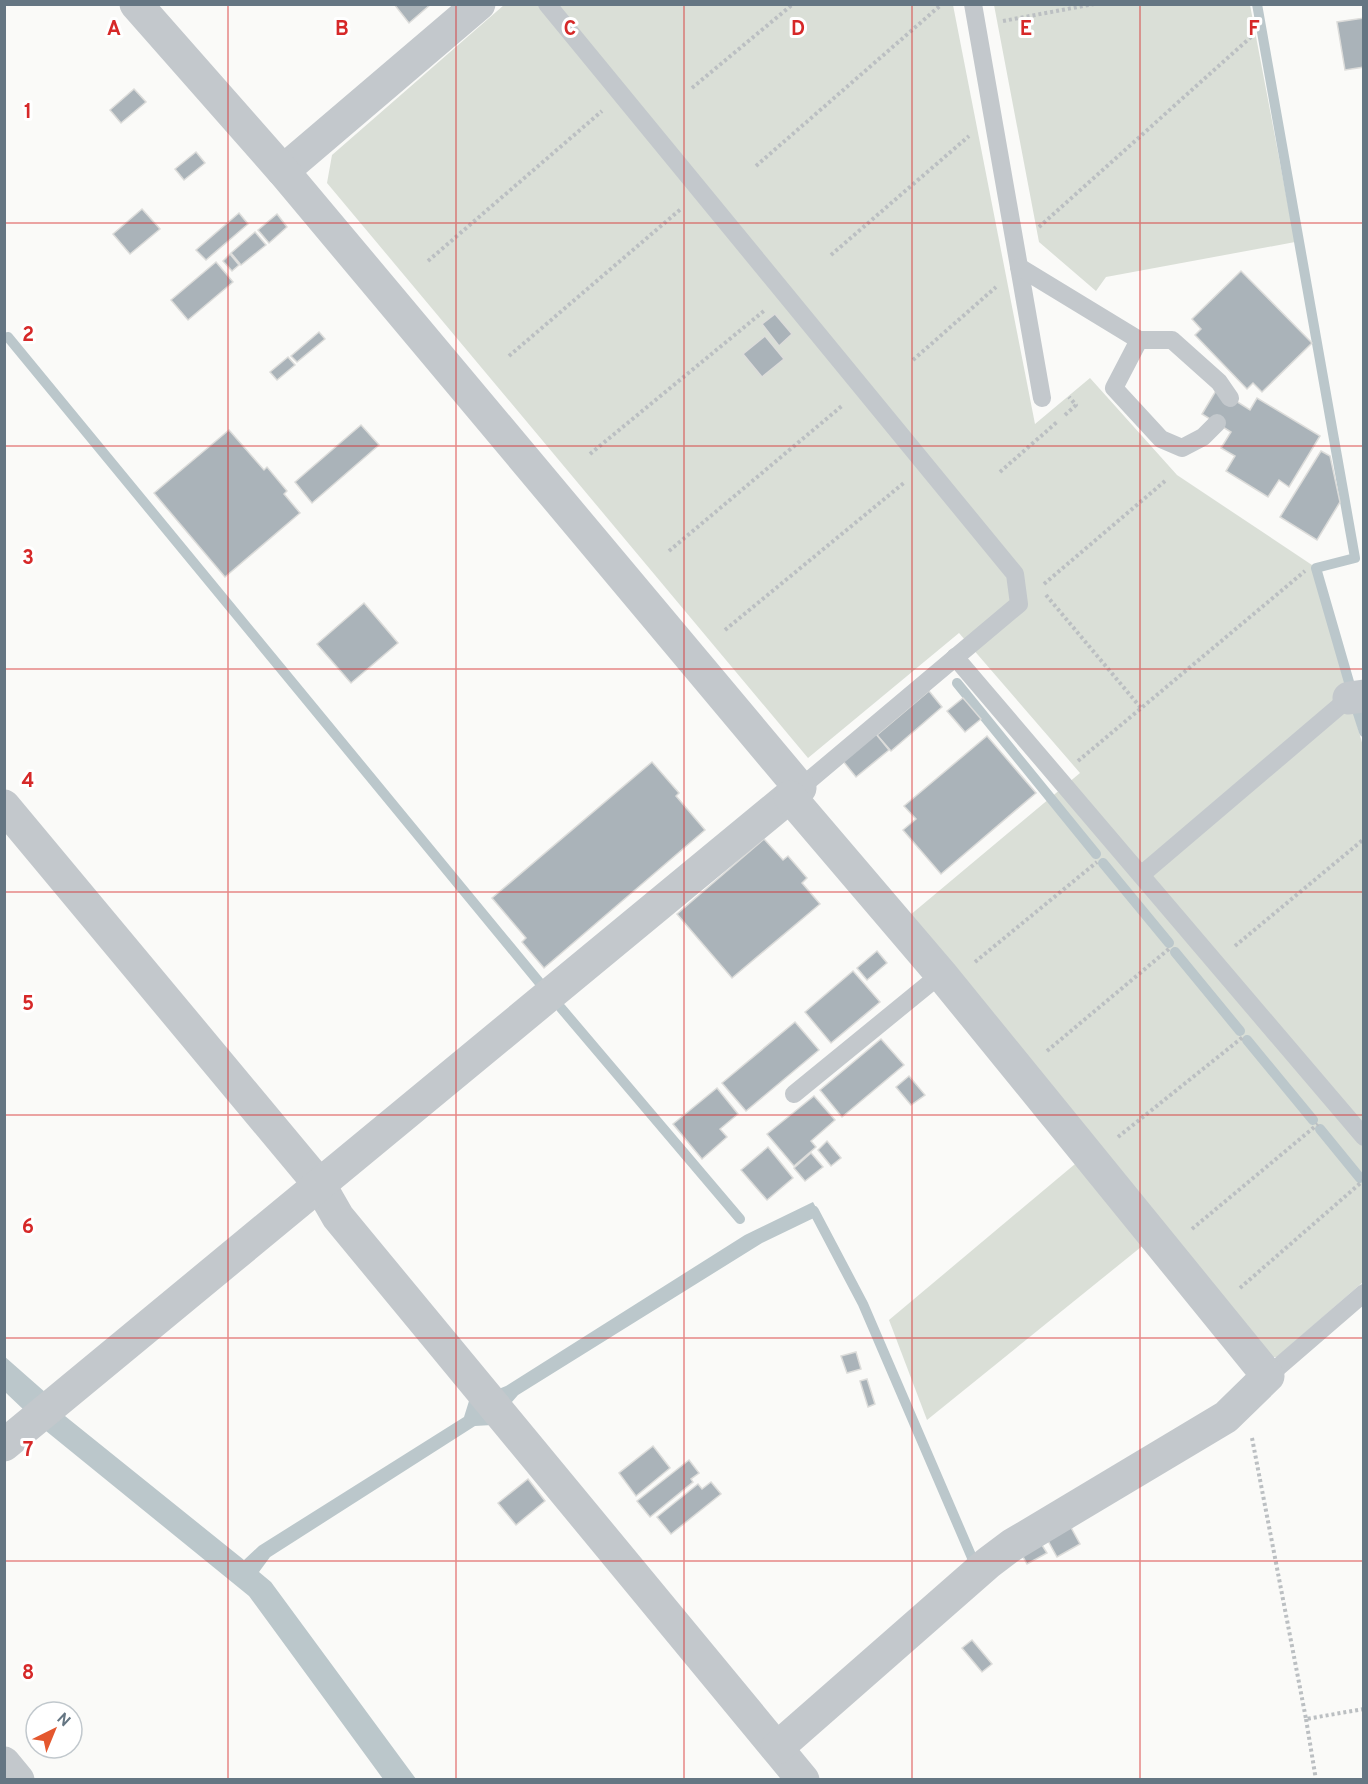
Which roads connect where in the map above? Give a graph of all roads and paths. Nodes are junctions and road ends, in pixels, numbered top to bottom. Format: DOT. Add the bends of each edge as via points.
graph roads {
  1 [pos="136,4"];
  2 [pos="479,4"];
  3 [pos="547,4"];
  4 [pos="793,4"];
  5 [pos="942,4"];
  6 [pos="973,4"];
  7 [pos="1094,4"];
  8 [pos="976,25"];
  9 [pos="1251,37"];
  10 [pos="692,88"];
  11 [pos="621,95"];
  12 [pos="992,116"];
  13 [pos="756,166"];
  14 [pos="283,171"];
  15 [pos="701,192"];
  16 [pos="1016,248"];
  17 [pos="831,255"];
  18 [pos="428,261"];
  19 [pos="1019,267"];
  20 [pos="785,294"];
  21 [pos="1139,340"];
  22 [pos="509,356"];
  23 [pos="913,360"];
  24 [pos="862,388"];
  25 [pos="1042,398"];
  26 [pos="1230,398"];
  27 [pos="1217,423"];
  28 [pos="590,454"];
  29 [pos="926,465"];
  30 [pos="1165,481"];
  31 [pos="669,550"];
  32 [pos="1305,571"];
  33 [pos="725,630"];
  34 [pos="955,657"];
  35 [pos="1356,697"];
  36 [pos="1142,708"];
  37 [pos="1057,778"];
  38 [pos="795,792"];
  39 [pos="4,806"];
  40 [pos="1364,839"];
  41 [pos="1116,846"];
  42 [pos="1141,875"];
  43 [pos="1190,932"];
  44 [pos="1216,962"];
  45 [pos="945,979"];
  46 [pos="1264,1019"];
  47 [pos="1022,1073"];
  48 [pos="794,1094"];
  49 [pos="1338,1107"];
  50 [pos="1364,1137"];
  51 [pos="1091,1158"];
  52 [pos="1364,1180"];
  53 [pos="319,1184"];
  54 [pos="1166,1250"];
  55 [pos="1364,1293"];
  56 [pos="1214,1310"];
  57 [pos="1268,1376"];
  58 [pos="1245,1400"];
  59 [pos="11,1440"];
  60 [pos="1364,1709"];
  61 [pos="1306,1719"];
  62 [pos="777,1748"];
  63 [pos="4,1763"];
  64 [pos="18,1779"];
  65 [pos="803,1779"];
  66 [pos="1316,1779"];
  1 -- 14 [label="street"];
  2 -- 14 [label="street"];
  3 -- 11 [label="lane"];
  4 -- 10 [label="path"];
  5 -- 13 [label="path"];
  6 -- 8 [label="lane"];
  7 -- 8 [label="path"];
  8 -- 12 [label="lane"];
  9 -- 16 [label="path"];
  11 -- 15 [label="lane"];
  11 -- 18 [label="path"];
  12 -- 16 [label="lane"];
  12 -- 17 [label="path"];
  14 -- 38 [label="street"];
  15 -- 20 [label="lane"];
  15 -- 22 [label="path"];
  16 -- 19 [label="lane"];
  19 -- 21 [label="lane"];
  19 -- 23 [label="path"];
  19 -- 25 [label="lane"];
  20 -- 24 [label="lane"];
  20 -- 28 [label="path"];
  21 -- 26 [label="lane" via="1172,339 1219,382"];
  21 -- 27 [label="lane" via="1114,388 1161,439 1182,448 1203,437"];
  24 -- 29 [label="lane"];
  24 -- 31 [label="path"];
  29 -- 33 [label="path"];
  29 -- 34 [label="lane" via="1015,574 1019,604"];
  30 -- 36 [label="path" via="1039,588"];
  32 -- 36 [label="path"];
  34 -- 37 [label="lane"];
  34 -- 38 [label="lane"];
  35 -- 42 [label="lane"];
  36 -- 37 [label="path"];
  37 -- 41 [label="lane"];
  38 -- 45 [label="street"];
  38 -- 53 [label="street"];
  39 -- 53 [label="street"];
  40 -- 44 [label="path"];
  41 -- 42 [label="lane"];
  41 -- 45 [label="path"];
  42 -- 43 [label="lane"];
  43 -- 44 [label="lane"];
  43 -- 47 [label="path"];
  44 -- 46 [label="lane"];
  45 -- 47 [label="street"];
  45 -- 48 [label="lane"];
  46 -- 49 [label="lane"];
  46 -- 51 [label="path"];
  47 -- 51 [label="street"];
  49 -- 50 [label="lane"];
  49 -- 54 [label="path"];
  51 -- 54 [label="street"];
  52 -- 56 [label="path"];
  53 -- 59 [label="street"];
  53 -- 62 [label="street" via="338,1217"];
  54 -- 56 [label="street"];
  55 -- 57 [label="lane"];
  56 -- 57 [label="street"];
  57 -- 58 [label="street"];
  58 -- 61 [label="path"];
  58 -- 62 [label="street" via="1226,1417 1012,1545"];
  60 -- 61 [label="path"];
  61 -- 66 [label="path"];
  62 -- 65 [label="street"];
  63 -- 64 [label="street"];
}
